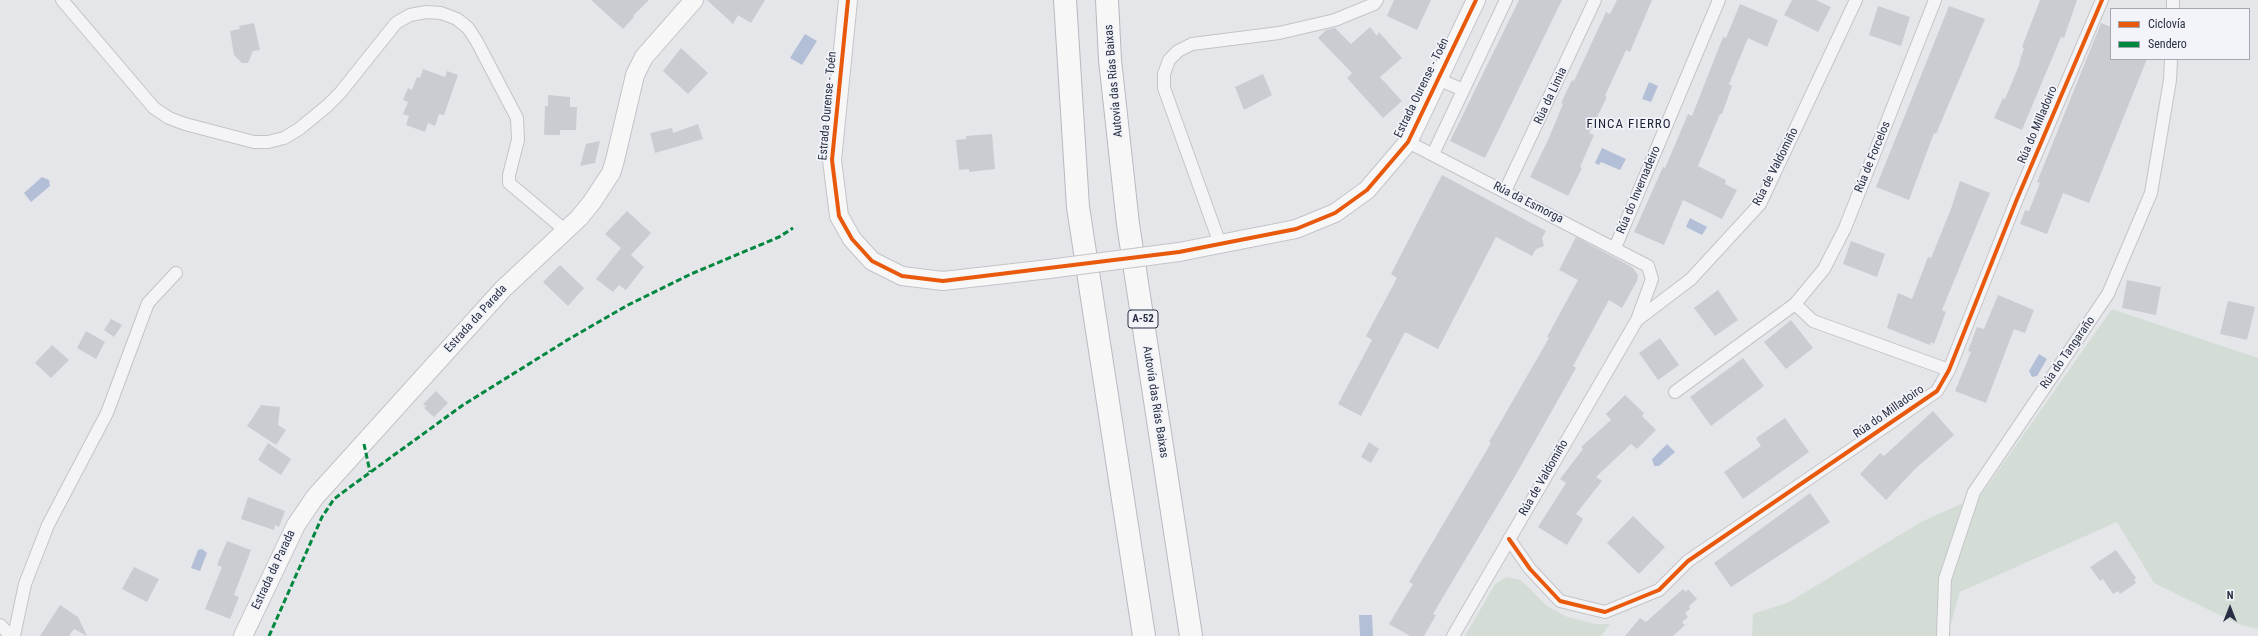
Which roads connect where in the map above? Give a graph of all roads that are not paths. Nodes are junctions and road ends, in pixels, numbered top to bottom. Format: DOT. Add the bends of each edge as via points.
graph roads {
  1 [pos="62,0"];
  2 [pos="694,0"];
  3 [pos="848,0"];
  4 [pos="1065,0"];
  5 [pos="1107,0"];
  6 [pos="1378,0"];
  7 [pos="1476,0"];
  8 [pos="1506,0"];
  9 [pos="1596,0"];
  10 [pos="1719,0"];
  11 [pos="1856,0"];
  12 [pos="1935,0"];
  13 [pos="2102,0"];
  14 [pos="2171,60"];
  15 [pos="1438,79"];
  16 [pos="1463,90"];
  17 [pos="1408,142"];
  18 [pos="1433,154"];
  19 [pos="1505,191"];
  20 [pos="566,231"];
  21 [pos="1220,244"];
  22 [pos="1615,248"];
  23 [pos="1648,266"];
  24 [pos="176,272"];
  25 [pos="1795,304"];
  26 [pos="1637,320"];
  27 [pos="1949,370"];
  28 [pos="1675,392"];
  29 [pos="1509,539"];
  30 [pos="0,625"];
  31 [pos="12,636"];
  32 [pos="243,636"];
  33 [pos="1144,636"];
  34 [pos="1191,636"];
  35 [pos="1453,636"];
  36 [pos="1943,636"];
  1 -- 20 [label="street" via="154,108 184,124 254,142 284,138 299,129 340,93 396,23 410,15 426,12 441,13 457,19 468,28 476,40 517,118 518,140 508,175 509,183"];
  2 -- 20 [label="street, Estrada da Parada" via="644,57 635,75 622,138 610,173 579,218"];
  3 -- 21 [label="street, Estrada Ourense - Toén, bridge" via="832,160 839,216 852,239 872,261 902,276 943,281 1179,252"];
  4 -- 33 [label="highway" via="1078,207"];
  5 -- 34 [label="highway, Autovía das Rías Baixas / A-52" via="1110,60 1128,224"];
  6 -- 21 [label="street" via="1335,20 1279,33 1192,44 1168,60 1164,88"];
  7 -- 15 [label="street, Estrada Ourense - Toén"];
  8 -- 16 [label="street"];
  9 -- 19 [label="street, Rúa da Limia"];
  10 -- 22 [label="street, Rúa do Invernadeiro"];
  11 -- 26 [label="street, Rúa de Valdomiño" via="1760,204 1691,279"];
  12 -- 25 [label="street, Rúa de Forcelos" via="1845,228 1824,268"];
  13 -- 27 [label="street, Rúa do Milladoiro" via="2017,199"];
  14 -- 36 [label="street, Rúa do Tangaraño" via="2170,80 2151,192 2108,294 1974,492 1945,579"];
  15 -- 16 [label="street"];
  15 -- 17 [label="street, Estrada Ourense - Toén"];
  16 -- 18 [label="street"];
  17 -- 18 [label="street, Rúa da Esmorga"];
  17 -- 21 [label="street, Estrada Ourense - Toén" via="1367,190 1335,213 1296,230"];
  18 -- 19 [label="street, Rúa da Esmorga"];
  19 -- 22 [label="street, Rúa da Esmorga"];
  20 -- 32 [label="street, Estrada da Parada" via="503,289 315,497 296,525"];
  22 -- 23 [label="street, Rúa da Esmorga"];
  23 -- 26 [label="street, Rúa de Valdomiño" via="1652,279"];
  24 -- 31 [label="street" via="148,303 107,413 48,525 25,584"];
  25 -- 27 [label="street" via="1813,321"];
  25 -- 28 [label="street, Rúa de Forcelos"];
  26 -- 29 [label="street, Rúa de Valdomiño"];
  27 -- 29 [label="street, Rúa do Milladoiro" via="1937,391 1688,561 1659,590 1605,612 1560,601 1530,569"];
  29 -- 35 [label="street, Rúa de Valdomiño"];
  30 -- 31 [label="street"];
}
